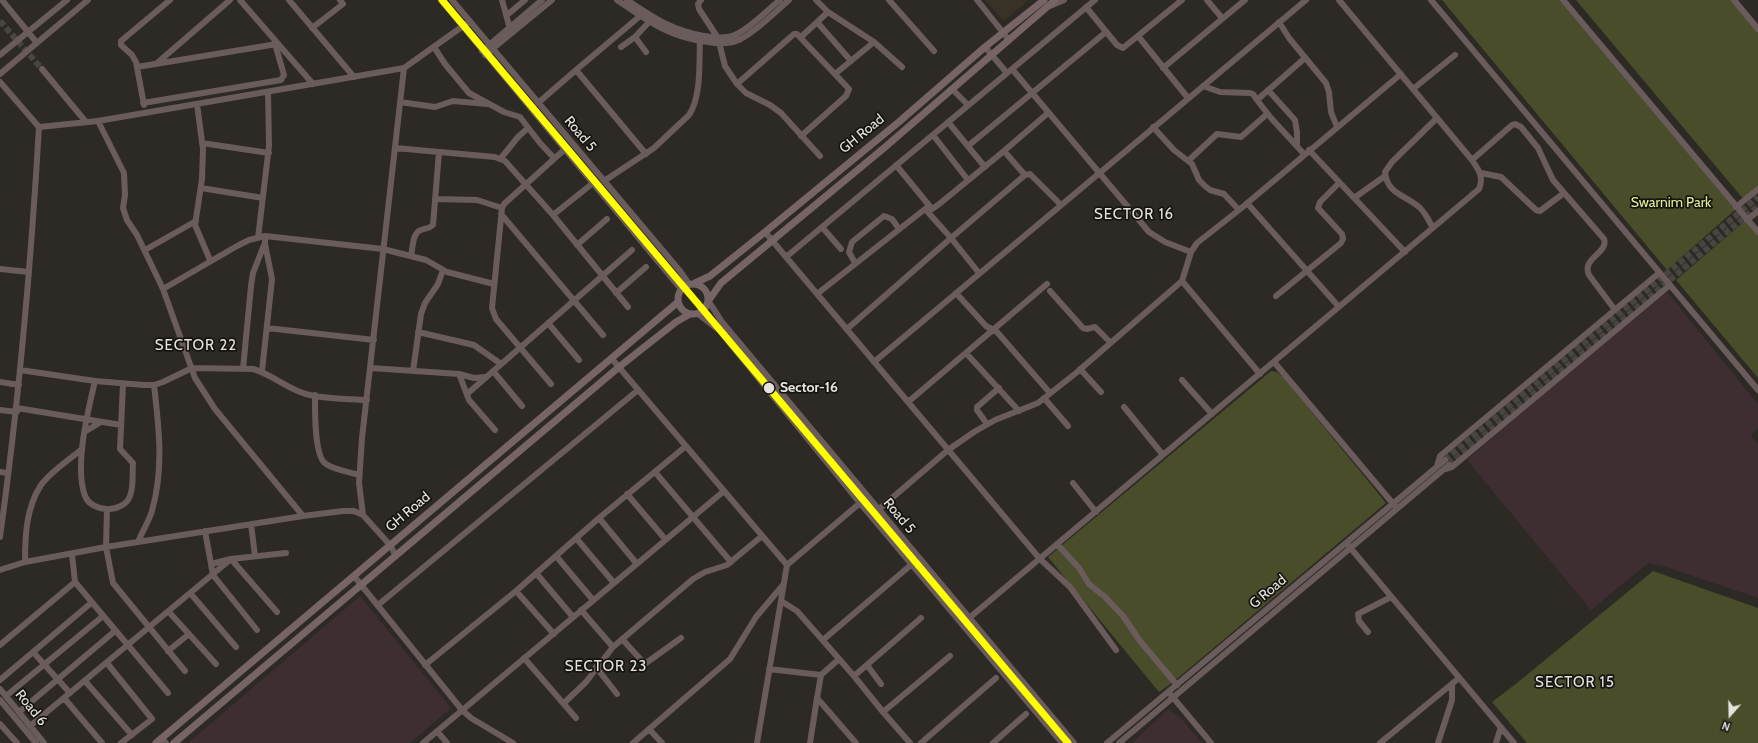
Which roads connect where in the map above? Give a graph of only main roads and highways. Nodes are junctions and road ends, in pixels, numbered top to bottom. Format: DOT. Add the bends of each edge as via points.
graph roads {
  1 [pos="1055,0"];
  2 [pos="1044,2"];
  3 [pos="692,284"];
  4 [pos="709,301"];
  5 [pos="678,302"];
  6 [pos="690,314"];
  7 [pos="164,740"];
  8 [pos="156,743"];
  9 [pos="174,743"];
  1 -- 2 [label="main road"];
  2 -- 3 [label="main road, GH Road" via="1003,32 765,232 710,276"];
  2 -- 4 [label="main road, GH Road" via="1009,40 721,283"];
  3 -- 4 [label="main road" via="699,284 707,291"];
  3 -- 5 [label="main road" via="681,289"];
  4 -- 6 [label="main road" via="705,309 698,314"];
  5 -- 6 [label="main road" via="682,310"];
  5 -- 7 [label="main road, GH Road"];
  6 -- 9 [label="main road, GH Road" via="619,367"];
  7 -- 8 [label="main road, GH Road"];
}
